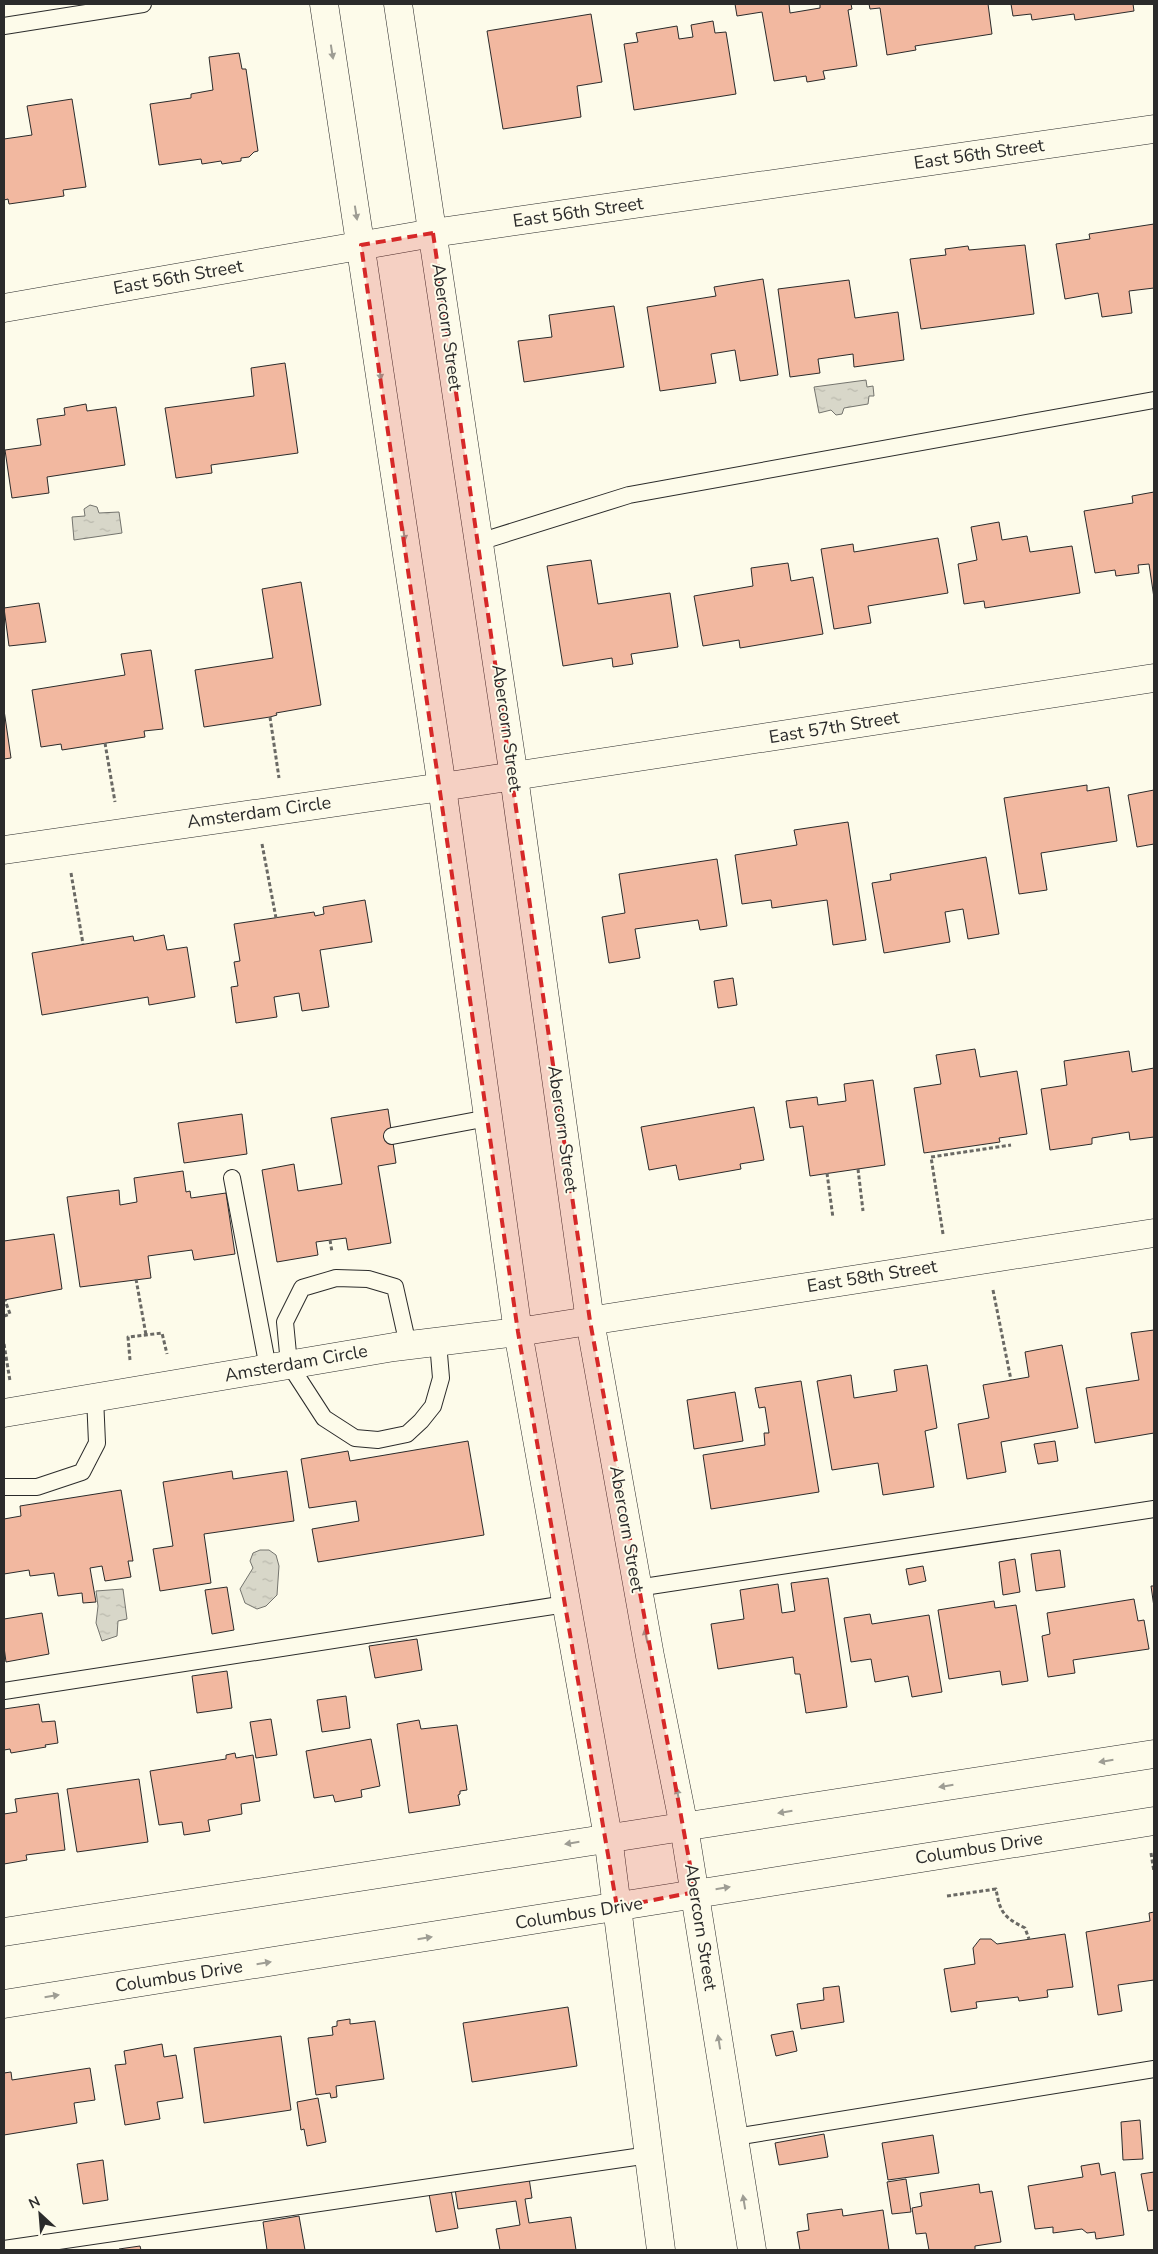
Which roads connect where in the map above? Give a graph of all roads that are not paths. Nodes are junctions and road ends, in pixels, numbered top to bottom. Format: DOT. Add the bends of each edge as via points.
graph roads {
  1 [pos="143,4"];
  2 [pos="324,4"];
  3 [pos="398,4"];
  4 [pos="4,26"];
  5 [pos="1154,129"];
  6 [pos="433,234"];
  7 [pos="361,245"];
  8 [pos="4,308"];
  9 [pos="1154,400"];
  10 [pos="479,542"];
  11 [pos="1154,678"];
  12 [pos="514,776"];
  13 [pos="442,787"];
  14 [pos="4,850"];
  15 [pos="488,1118"];
  16 [pos="392,1136"];
  17 [pos="232,1178"];
  18 [pos="1154,1233"];
  19 [pos="590,1321"];
  20 [pos="518,1332"];
  21 [pos="438,1342"];
  22 [pos="408,1345"];
  23 [pos="279,1366"];
  24 [pos="95,1397"];
  25 [pos="4,1413"];
  26 [pos="4,1487"];
  27 [pos="1154,1509"];
  28 [pos="638,1588"];
  29 [pos="566,1604"];
  30 [pos="4,1691"];
  31 [pos="1154,1754"];
  32 [pos="1154,1821"];
  33 [pos="684,1827"];
  34 [pos="608,1837"];
  35 [pos="695,1892"];
  36 [pos="617,1907"];
  37 [pos="4,1932"];
  38 [pos="4,2004"];
  39 [pos="1154,2069"];
  40 [pos="734,2137"];
  41 [pos="649,2155"];
  42 [pos="4,2249"];
  43 [pos="661,2250"];
  44 [pos="752,2250"];
  1 -- 4 [label="lane"];
  2 -- 7 [label="street, one-way"];
  3 -- 6 [label="street, Abercorn Street"];
  5 -- 6 [label="street, East 56th Street"];
  6 -- 7 [label="street, East 56th Street"];
  6 -- 10 [label="street, Abercorn Street"];
  7 -- 8 [label="street, East 56th Street"];
  7 -- 13 [label="street, one-way"];
  9 -- 10 [label="lane" via="629,495"];
  10 -- 12 [label="street, Abercorn Street"];
  11 -- 12 [label="street, East 57th Street"];
  12 -- 13 [label="street, Amsterdam Circle"];
  12 -- 19 [label="street, Abercorn Street"];
  13 -- 14 [label="street, Amsterdam Circle"];
  13 -- 15 [label="street"];
  15 -- 16 [label="lane"];
  15 -- 20 [label="street"];
  17 -- 23 [label="lane"];
  18 -- 19 [label="street, East 58th Street"];
  19 -- 20 [label="street, Amsterdam Circle"];
  19 -- 28 [label="street, Abercorn Street"];
  20 -- 21 [label="street, Amsterdam Circle"];
  20 -- 29 [label="street"];
  21 -- 22 [label="street, Amsterdam Circle"];
  21 -- 23 [label="lane" via="440,1378 433,1406 407,1434 378,1440 355,1438 324,1418"];
  22 -- 23 [label="street, Amsterdam Circle"];
  22 -- 23 [label="lane" via="395,1287 368,1279 336,1278 302,1288 285,1322"];
  23 -- 24 [label="street, Amsterdam Circle"];
  24 -- 25 [label="street, Amsterdam Circle"];
  24 -- 26 [label="lane" via="97,1443 82,1472 37,1487"];
  27 -- 28 [label="lane"];
  33 -- 28 [label="street, Abercorn Street, one-way"];
  29 -- 30 [label="lane"];
  29 -- 34 [label="street"];
  31 -- 33 [label="street, one-way"];
  35 -- 32 [label="street, Columbus Drive, one-way"];
  33 -- 34 [label="street"];
  33 -- 35 [label="street, Abercorn Street"];
  34 -- 36 [label="street"];
  34 -- 37 [label="street, one-way"];
  35 -- 36 [label="street, Columbus Drive"];
  40 -- 35 [label="street, Abercorn Street, one-way"];
  38 -- 36 [label="street, Columbus Drive, one-way"];
  36 -- 41 [label="street"];
  39 -- 40 [label="lane"];
  44 -- 40 [label="street, Abercorn Street, one-way"];
  41 -- 42 [label="lane"];
  41 -- 43 [label="street"];
}
